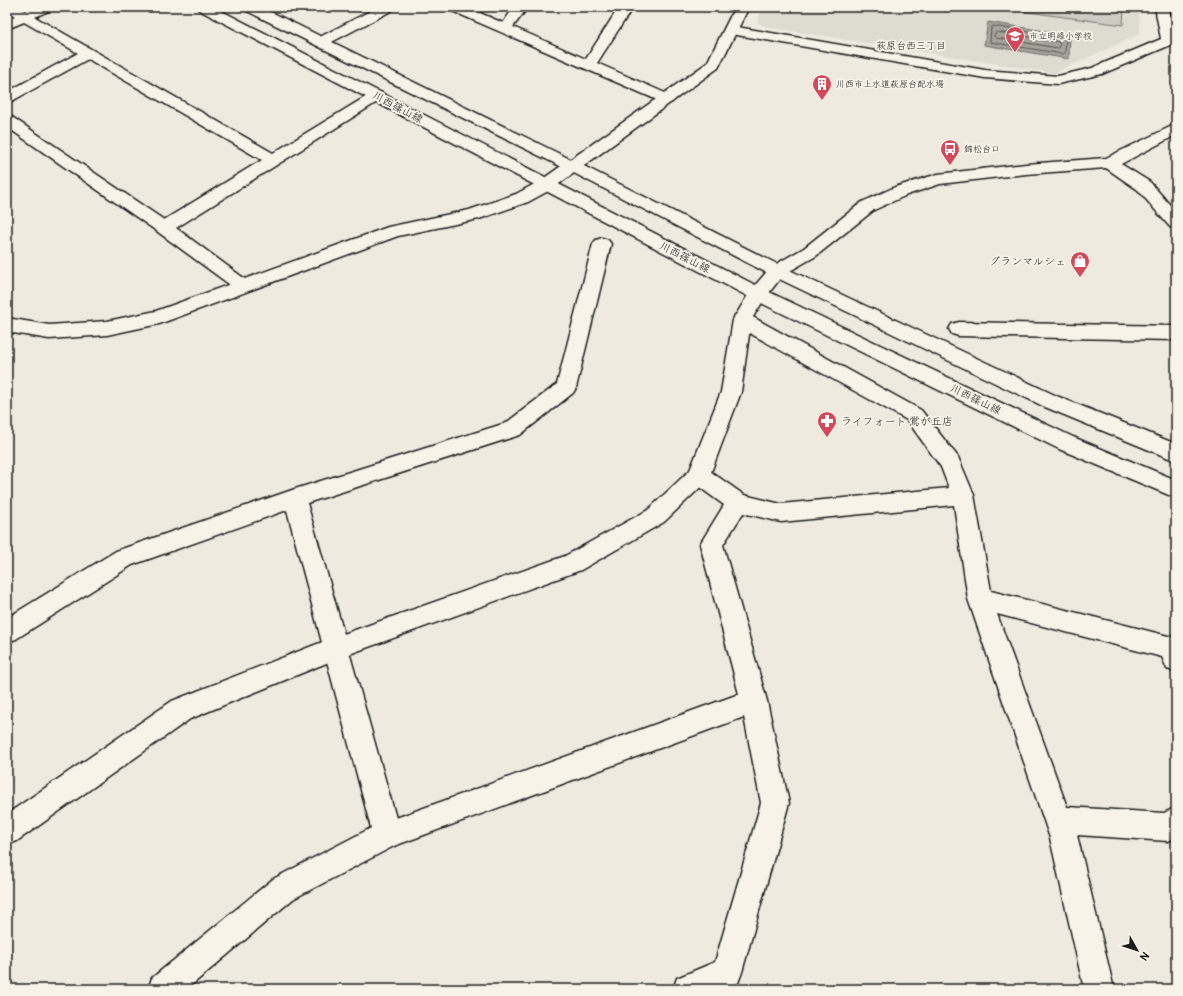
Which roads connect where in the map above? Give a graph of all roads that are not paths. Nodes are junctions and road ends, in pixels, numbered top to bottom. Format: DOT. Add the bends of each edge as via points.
graph roads {
  1 [pos="8,7"];
  2 [pos="46,7"];
  3 [pos="204,7"];
  4 [pos="250,7"];
  5 [pos="388,7"];
  6 [pos="455,7"];
  7 [pos="521,7"];
  8 [pos="626,7"];
  9 [pos="742,7"];
  10 [pos="1162,7"];
  11 [pos="24,17"];
  12 [pos="7,25"];
  13 [pos="506,28"];
  14 [pos="731,30"];
  15 [pos="1172,39"];
  16 [pos="321,42"];
  17 [pos="89,53"];
  18 [pos="589,65"];
  19 [pos="377,96"];
  20 [pos="7,98"];
  21 [pos="667,99"];
  22 [pos="7,120"];
  23 [pos="1176,129"];
  24 [pos="273,160"];
  25 [pos="1109,163"];
  26 [pos="572,166"];
  27 [pos="546,185"];
  28 [pos="1176,223"];
  29 [pos="164,228"];
  30 [pos="602,244"];
  31 [pos="776,271"];
  32 [pos="243,286"];
  33 [pos="758,294"];
  34 [pos="742,320"];
  35 [pos="7,325"];
  36 [pos="959,329"];
  37 [pos="1176,333"];
  38 [pos="1176,453"];
  39 [pos="699,475"];
  40 [pos="1176,489"];
  41 [pos="963,495"];
  42 [pos="295,498"];
  43 [pos="738,503"];
  44 [pos="980,599"];
  45 [pos="7,631"];
  46 [pos="335,648"];
  47 [pos="1176,661"];
  48 [pos="754,700"];
  49 [pos="1058,820"];
  50 [pos="1176,821"];
  51 [pos="7,831"];
  52 [pos="387,836"];
  53 [pos="163,989"];
  54 [pos="688,989"];
  55 [pos="1099,989"];
  1 -- 11 [label="street"];
  2 -- 11 [label="street"];
  3 -- 19 [label="street, 川西篠山線"];
  4 -- 16 [label="street"];
  5 -- 16 [label="street"];
  6 -- 13 [label="street"];
  7 -- 13 [label="street"];
  8 -- 18 [label="street"];
  9 -- 14 [label="street"];
  10 -- 15 [label="street"];
  11 -- 12 [label="street"];
  11 -- 17 [label="street"];
  13 -- 18 [label="street"];
  14 -- 15 [label="street" via="985,74 1058,80 1097,71"];
  14 -- 21 [label="street" via="713,64"];
  16 -- 26 [label="street"];
  17 -- 20 [label="street"];
  17 -- 24 [label="street"];
  18 -- 21 [label="street"];
  19 -- 24 [label="street"];
  19 -- 27 [label="street, 川西篠山線"];
  21 -- 26 [label="street"];
  22 -- 29 [label="street"];
  23 -- 25 [label="street"];
  24 -- 29 [label="street"];
  25 -- 28 [label="street" via="1144,186"];
  25 -- 31 [label="street" via="938,179 901,190 868,206 810,252"];
  26 -- 27 [label="street"];
  26 -- 31 [label="street"];
  27 -- 32 [label="street" via="522,198 472,215 394,231"];
  27 -- 33 [label="street, 川西篠山線"];
  29 -- 32 [label="street"];
  30 -- 42 [label="street" via="566,388 513,429"];
  31 -- 33 [label="street"];
  31 -- 38 [label="street" via="1052,402"];
  32 -- 35 [label="street" via="159,317 107,328 49,332"];
  33 -- 34 [label="street"];
  33 -- 40 [label="street, 川西篠山線" via="1066,443"];
  34 -- 39 [label="street" via="731,392"];
  34 -- 41 [label="street" via="914,414 950,463"];
  36 -- 37 [label="street"];
  39 -- 43 [label="street"];
  39 -- 46 [label="street" via="656,516 573,563"];
  41 -- 43 [label="street" via="781,513"];
  41 -- 44 [label="street"];
  42 -- 45 [label="street" via="124,558"];
  42 -- 46 [label="street"];
  43 -- 48 [label="street" via="711,544"];
  44 -- 47 [label="street" via="1172,648"];
  44 -- 49 [label="street"];
  46 -- 51 [label="street" via="181,710"];
  46 -- 52 [label="street"];
  48 -- 52 [label="street"];
  48 -- 54 [label="street" via="775,803 728,972"];
  49 -- 50 [label="street" via="1168,827"];
  49 -- 55 [label="street"];
  52 -- 53 [label="street" via="283,889"];
}
